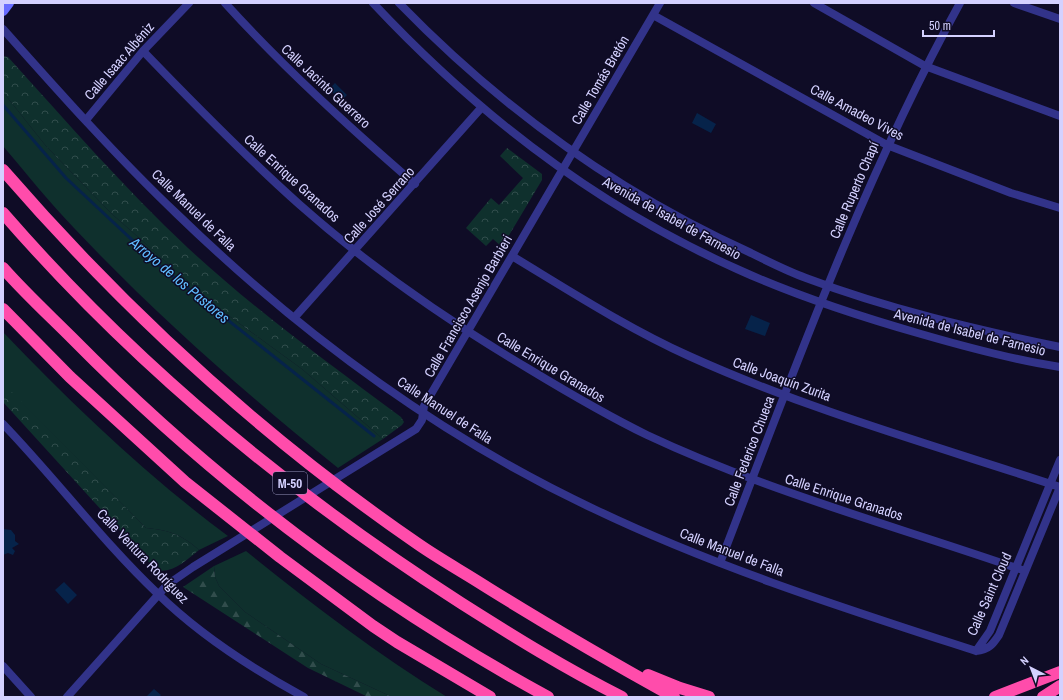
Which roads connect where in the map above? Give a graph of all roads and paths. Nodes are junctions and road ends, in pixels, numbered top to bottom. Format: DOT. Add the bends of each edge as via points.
graph roads {
  1 [pos="9,3"];
  2 [pos="189,3"];
  3 [pos="225,3"];
  4 [pos="373,3"];
  5 [pos="399,3"];
  6 [pos="660,3"];
  7 [pos="814,3"];
  8 [pos="960,3"];
  9 [pos="1014,3"];
  10 [pos="3,11"];
  11 [pos="653,15"];
  12 [pos="1060,19"];
  13 [pos="3,29"];
  14 [pos="143,51"];
  15 [pos="926,66"];
  16 [pos="482,107"];
  17 [pos="1060,116"];
  18 [pos="86,120"];
  19 [pos="888,145"];
  20 [pos="573,153"];
  21 [pos="3,170"];
  22 [pos="563,170"];
  23 [pos="415,184"];
  24 [pos="1060,208"];
  25 [pos="3,212"];
  26 [pos="355,251"];
  27 [pos="512,256"];
  28 [pos="3,268"];
  29 [pos="828,286"];
  30 [pos="820,303"];
  31 [pos="3,309"];
  32 [pos="294,318"];
  33 [pos="468,332"];
  34 [pos="1060,347"];
  35 [pos="1060,368"];
  36 [pos="784,395"];
  37 [pos="423,413"];
  38 [pos="3,424"];
  39 [pos="1060,460"];
  40 [pos="751,480"];
  41 [pos="1050,484"];
  42 [pos="1060,487"];
  43 [pos="720,563"];
  44 [pos="1016,568"];
  45 [pos="1025,571"];
  46 [pos="158,595"];
  47 [pos="397,642"];
  48 [pos="591,651"];
  49 [pos="976,651"];
  50 [pos="3,666"];
  51 [pos="1060,672"];
  52 [pos="1060,686"];
  53 [pos="31,697"];
  54 [pos="67,697"];
  55 [pos="304,697"];
  56 [pos="474,697"];
  57 [pos="490,697"];
  58 [pos="548,697"];
  59 [pos="622,697"];
  60 [pos="674,697"];
  61 [pos="709,697"];
  62 [pos="994,697"];
  63 [pos="1043,697"];
  1 -- 10 [label="street"];
  2 -- 14 [label="street, Calle Isaac Albéniz"];
  3 -- 23 [label="street, Calle Jacinto Guerrero" via="308,90"];
  4 -- 16 [label="street, Avenida de Isabel de Farnesio" via="406,39"];
  5 -- 20 [label="street, Avenida de Isabel de Farnesio" via="464,66"];
  6 -- 11 [label="street, Calle Tomás Bretón"];
  7 -- 15 [label="street"];
  8 -- 15 [label="street, Calle Ruperto Chapí"];
  9 -- 12 [label="street"];
  11 -- 19 [label="street, Calle Amadeo Vives"];
  11 -- 20 [label="street, Calle Tomás Bretón"];
  13 -- 18 [label="street, Calle Manuel de Falla"];
  14 -- 18 [label="street, Calle Isaac Albéniz"];
  14 -- 26 [label="street, Calle Enrique Granados" via="237,147"];
  15 -- 17 [label="street"];
  15 -- 19 [label="street, Calle Ruperto Chapí"];
  16 -- 22 [label="street, Avenida de Isabel de Farnesio"];
  16 -- 23 [label="street, Calle José Serrano"];
  18 -- 32 [label="street, Calle Manuel de Falla" via="176,214"];
  19 -- 24 [label="street, Calle Amadeo Vives" via="1011,193"];
  19 -- 29 [label="street, Calle Ruperto Chapí"];
  20 -- 22 [label="street, Calle Tomás Bretón"];
  20 -- 29 [label="street, Avenida de Isabel de Farnesio" via="695,227 804,278"];
  21 -- 48 [label="highway" via="49,224 118,295 216,388 273,435 420,546"];
  22 -- 27 [label="street, Calle Francisco Asenjo Barbieri"];
  22 -- 30 [label="street, Avenida de Isabel de Farnesio" via="686,244 736,269"];
  23 -- 26 [label="street, Calle José Serrano"];
  25 -- 59 [label="highway, M-50" via="41,256 122,338 204,414 323,510 514,637"];
  26 -- 32 [label="street, Calle José Serrano"];
  26 -- 33 [label="street, Calle Enrique Granados"];
  27 -- 33 [label="street, Calle Francisco Asenjo Barbieri"];
  27 -- 36 [label="street, Calle Joaquín Zurita" via="647,335"];
  28 -- 58 [label="highway, M-50" via="139,405 257,504 387,601 493,667"];
  29 -- 30 [label="street, Calle Ruperto Chapí"];
  29 -- 34 [label="street, Avenida de Isabel de Farnesio" via="960,326"];
  30 -- 35 [label="street, Avenida de Isabel de Farnesio" via="956,344"];
  30 -- 36 [label="street, Calle Federico Chueca"];
  31 -- 47 [label="highway" via="75,382 185,482 280,557"];
  32 -- 37 [label="street, Calle Manuel de Falla" via="353,365"];
  33 -- 37 [label="street, Calle Francisco Asenjo Barbieri" via="424,406"];
  33 -- 40 [label="street, Calle Enrique Granados" via="606,414 649,436"];
  36 -- 40 [label="street, Calle Federico Chueca"];
  36 -- 41 [label="street, Calle Joaquín Zurita"];
  37 -- 43 [label="street, Calle Manuel de Falla" via="484,451 593,509"];
  37 -- 46 [label="street, Calle Francisco Asenjo Barbieri" via="416,429 193,567 167,585"];
  38 -- 46 [label="street, Calle Ventura Rodríguez"];
  39 -- 41 [label="street, Calle Saint Cloud"];
  40 -- 43 [label="street, Calle Federico Chueca"];
  40 -- 44 [label="street, Calle Enrique Granados"];
  41 -- 42 [label="street, Calle Joaquín Zurita"];
  41 -- 44 [label="street, Calle Saint Cloud"];
  42 -- 45 [label="street, Calle Saint Cloud"];
  43 -- 49 [label="street, Calle Manuel de Falla" via="865,615"];
  44 -- 45 [label="street, Calle Enrique Granados"];
  44 -- 49 [label="street, Calle Saint Cloud" via="990,630"];
  45 -- 49 [label="street, Calle Saint Cloud" via="999,635 992,646"];
  46 -- 54 [label="street, Calle Francisco Asenjo Barbieri"];
  46 -- 55 [label="street, Calle Ventura Rodríguez" via="221,647"];
  47 -- 56 [label="highway" via="422,664"];
  47 -- 57 [label="highway"];
  48 -- 60 [label="highway"];
  48 -- 61 [label="highway" via="680,688"];
  50 -- 53 [label="street"];
  51 -- 62 [label="highway"];
  52 -- 63 [label="highway"];
}
